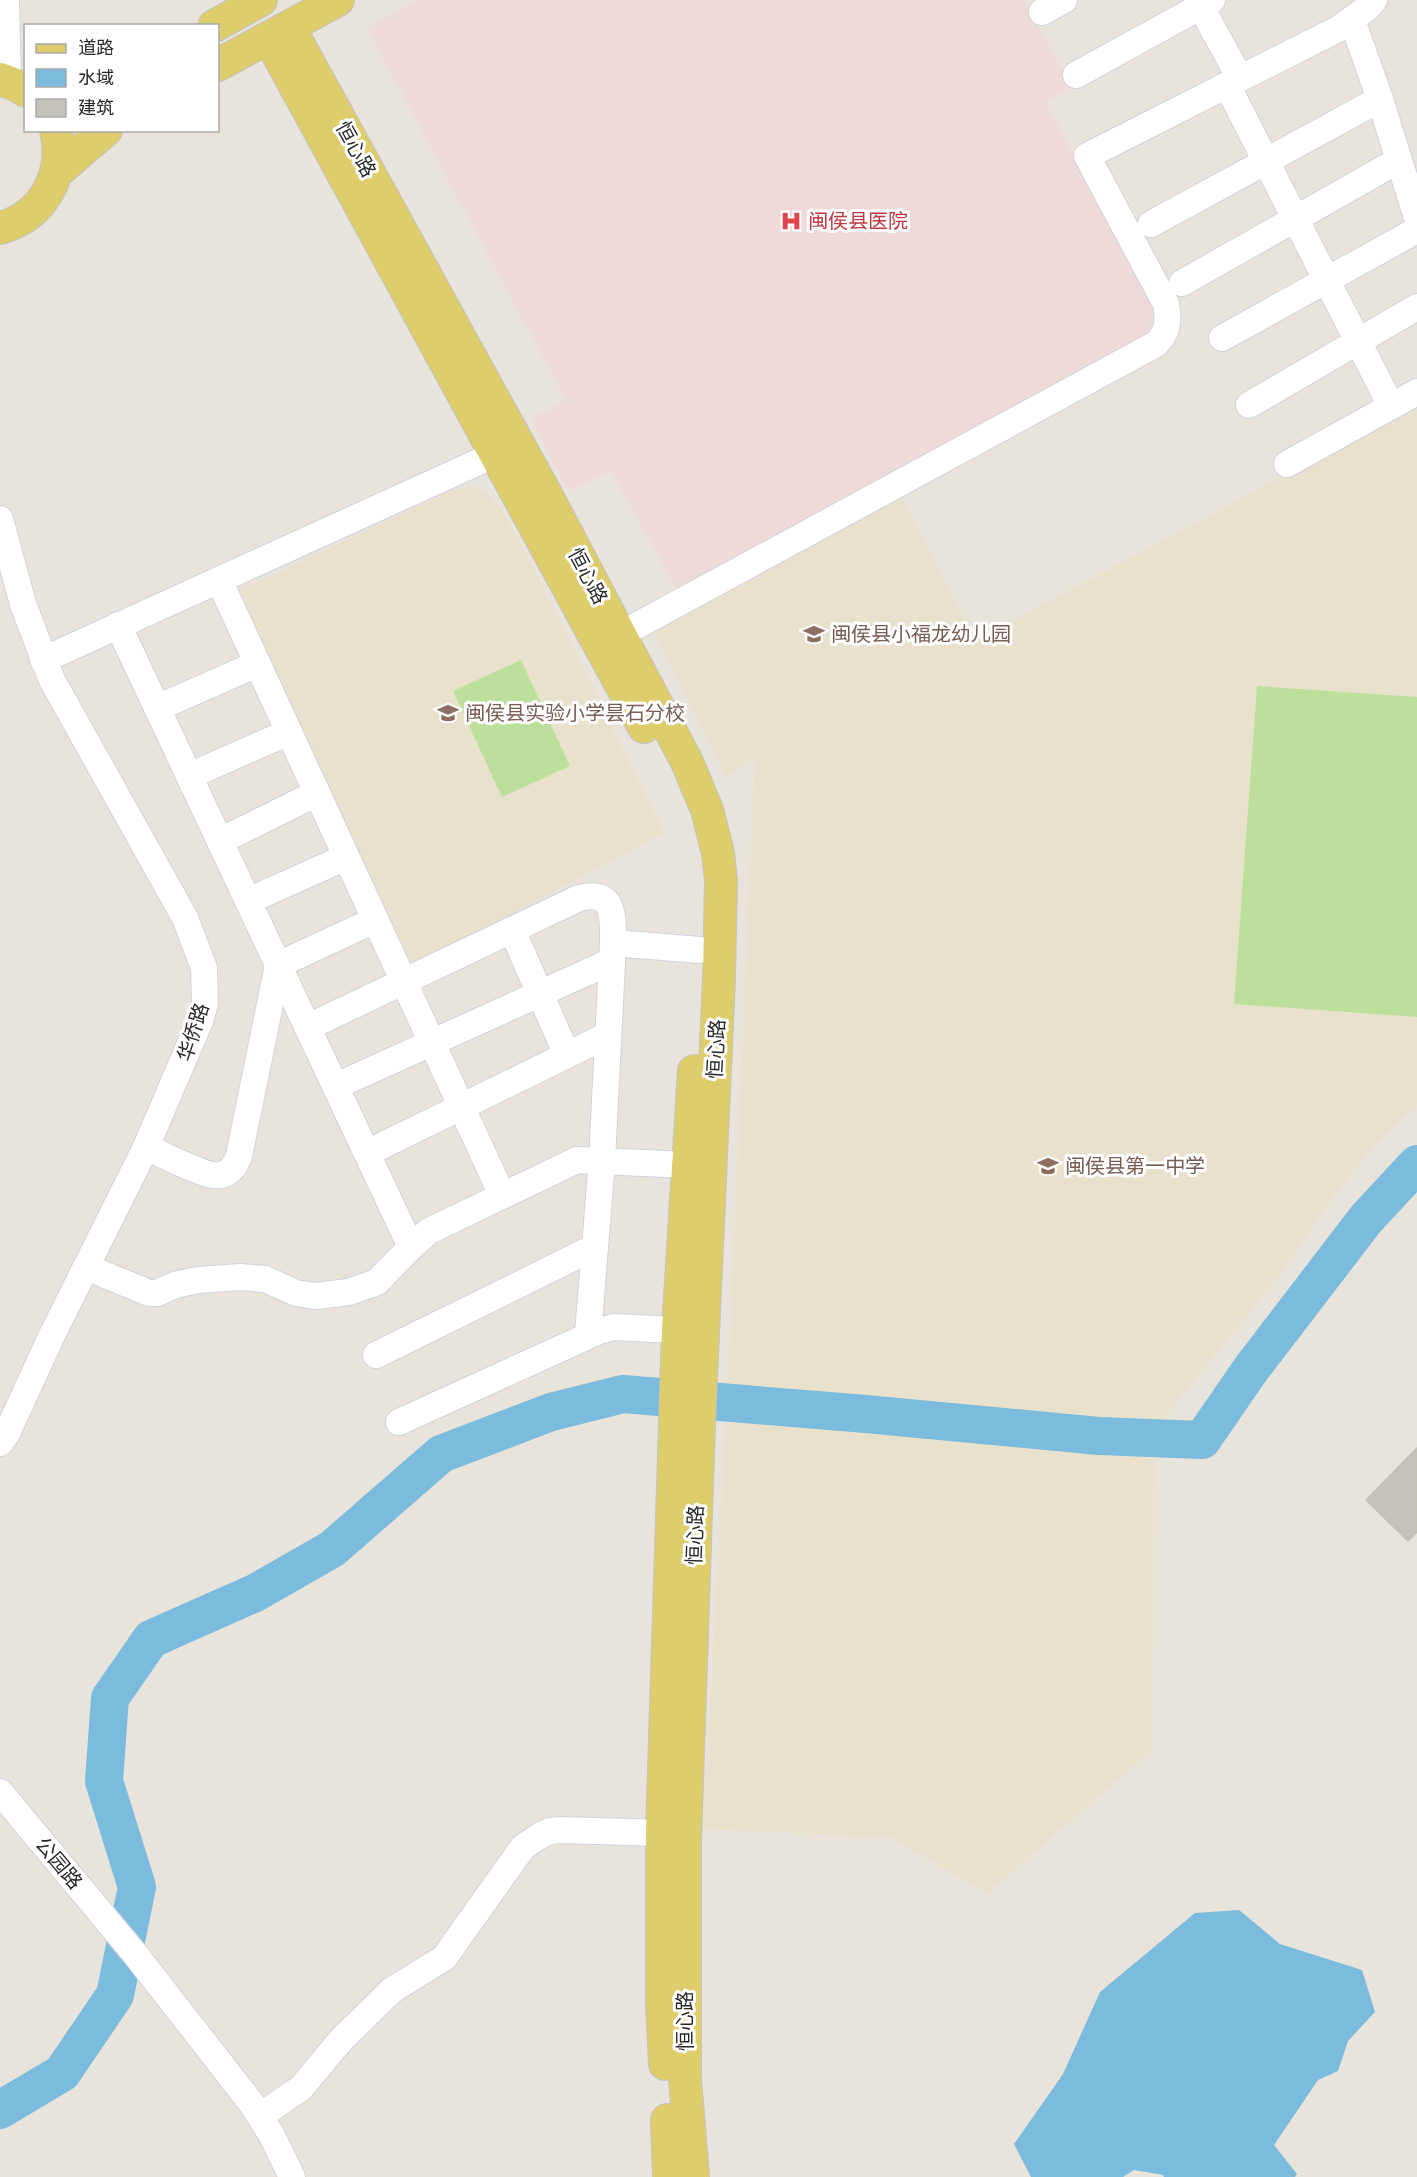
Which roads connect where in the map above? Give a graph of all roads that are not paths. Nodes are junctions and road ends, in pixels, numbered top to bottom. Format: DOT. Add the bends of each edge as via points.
graph roads {
  1 [pos="6,0"];
  2 [pos="261,0"];
  3 [pos="338,0"];
  4 [pos="1064,0"];
  5 [pos="1374,0"];
  6 [pos="1203,2"];
  7 [pos="1042,12"];
  8 [pos="1352,20"];
  9 [pos="218,24"];
  10 [pos="279,33"];
  11 [pos="219,64"];
  12 [pos="1076,75"];
  13 [pos="1234,81"];
  14 [pos="11,84"];
  15 [pos="1380,99"];
  16 [pos="56,132"];
  17 [pos="104,132"];
  18 [pos="1399,160"];
  19 [pos="1266,162"];
  20 [pos="57,172"];
  21 [pos="1417,218"];
  22 [pos="1296,219"];
  23 [pos="1151,224"];
  24 [pos="0,228"];
  25 [pos="1417,230"];
  26 [pos="1327,279"];
  27 [pos="1182,283"];
  28 [pos="1417,307"];
  29 [pos="1222,338"];
  30 [pos="1358,341"];
  31 [pos="1417,392"];
  32 [pos="1249,405"];
  33 [pos="1391,406"];
  34 [pos="496,454"];
  35 [pos="1287,464"];
  36 [pos="0,519"];
  37 [pos="219,579"];
  38 [pos="118,625"];
  39 [pos="609,641"];
  40 [pos="43,660"];
  41 [pos="257,664"];
  42 [pos="157,708"];
  43 [pos="289,732"];
  44 [pos="189,776"];
  45 [pos="317,793"];
  46 [pos="220,841"];
  47 [pos="346,857"];
  48 [pos="248,902"];
  49 [pos="375,920"];
  50 [pos="512,930"];
  51 [pos="700,950"];
  52 [pos="612,952"];
  53 [pos="278,965"];
  54 [pos="404,981"];
  55 [pos="540,993"];
  56 [pos="308,1027"];
  57 [pos="608,1035"];
  58 [pos="432,1043"];
  59 [pos="567,1054"];
  60 [pos="336,1086"];
  61 [pos="461,1107"];
  62 [pos="146,1147"];
  63 [pos="367,1153"];
  64 [pos="602,1161"];
  65 [pos="688,1165"];
  66 [pos="502,1195"];
  67 [pos="411,1247"];
  68 [pos="595,1247"];
  69 [pos="86,1267"];
  70 [pos="678,1330"];
  71 [pos="588,1335"];
  72 [pos="376,1355"];
  73 [pos="689,1376"];
  74 [pos="399,1422"];
  75 [pos="687,1423"];
  76 [pos="0,1443"];
  77 [pos="0,1792"];
  78 [pos="662,1833"];
  79 [pos="260,2116"];
  80 [pos="292,2177"];
  81 [pos="669,2177"];
  82 [pos="693,2177"];
  1 -- 14 [label="street"];
  2 -- 9 [label="main road"];
  3 -- 10 [label="main road"];
  4 -- 7 [label="street"];
  5 -- 8 [label="street"];
  6 -- 12 [label="street"];
  6 -- 13 [label="street"];
  8 -- 13 [label="street"];
  8 -- 15 [label="street"];
  10 -- 11 [label="main road"];
  10 -- 34 [label="main road, 恒心路"];
  10 -- 39 [label="main road, 恒心路" via="547,496"];
  13 -- 19 [label="street"];
  13 -- 39 [label="street" via="1087,156 1166,304 1164,337"];
  15 -- 18 [label="street"];
  15 -- 19 [label="street"];
  16 -- 20 [label="main road" via="60,152"];
  17 -- 20 [label="main road"];
  18 -- 21 [label="street"];
  18 -- 22 [label="street"];
  19 -- 22 [label="street"];
  19 -- 23 [label="street"];
  20 -- 24 [label="main road" via="48,194 33,212"];
  22 -- 26 [label="street"];
  22 -- 27 [label="street"];
  25 -- 26 [label="street"];
  26 -- 29 [label="street"];
  26 -- 30 [label="street"];
  28 -- 30 [label="street"];
  30 -- 32 [label="street"];
  30 -- 33 [label="street"];
  31 -- 33 [label="street"];
  33 -- 35 [label="street"];
  34 -- 37 [label="street"];
  34 -- 39 [label="main road, 恒心路"];
  36 -- 40 [label="street, 华侨路" via="22,604"];
  37 -- 38 [label="street"];
  37 -- 41 [label="street"];
  38 -- 40 [label="street"];
  38 -- 42 [label="street"];
  39 -- 51 [label="main road, 恒心路" via="686,806 695,834 700,870"];
  39 -- 73 [label="main road, 恒心路" via="698,787 711,823 720,868 719,978"];
  40 -- 62 [label="street, 华侨路" via="61,699 185,918 204,968 205,1003 200,1021"];
  41 -- 42 [label="street"];
  41 -- 43 [label="street"];
  42 -- 44 [label="street"];
  43 -- 44 [label="street"];
  43 -- 45 [label="street"];
  44 -- 46 [label="street"];
  45 -- 46 [label="street"];
  45 -- 47 [label="street"];
  46 -- 48 [label="street"];
  47 -- 48 [label="street"];
  47 -- 49 [label="street"];
  48 -- 53 [label="street"];
  49 -- 53 [label="street"];
  49 -- 54 [label="street"];
  50 -- 52 [label="street" via="579,898 598,896 611,907"];
  50 -- 54 [label="street"];
  50 -- 55 [label="street"];
  51 -- 52 [label="street"];
  51 -- 65 [label="main road, 恒心路"];
  52 -- 55 [label="street"];
  52 -- 57 [label="street"];
  53 -- 56 [label="street"];
  53 -- 62 [label="street" via="236,1165 230,1172 215,1176"];
  54 -- 56 [label="street"];
  54 -- 58 [label="street"];
  55 -- 58 [label="street"];
  55 -- 59 [label="street"];
  56 -- 60 [label="street"];
  57 -- 59 [label="street"];
  57 -- 64 [label="street"];
  58 -- 60 [label="street"];
  58 -- 61 [label="street"];
  59 -- 61 [label="street"];
  60 -- 63 [label="street"];
  61 -- 63 [label="street"];
  61 -- 66 [label="street"];
  62 -- 69 [label="street, 华侨路"];
  63 -- 67 [label="street"];
  64 -- 65 [label="street"];
  64 -- 66 [label="street" via="578,1160"];
  64 -- 68 [label="street"];
  65 -- 70 [label="main road, 恒心路"];
  66 -- 67 [label="street" via="429,1231"];
  67 -- 69 [label="street" via="377,1282 332,1296 296,1293 265,1280 240,1277 198,1280 149,1293"];
  68 -- 71 [label="street"];
  68 -- 72 [label="street"];
  69 -- 76 [label="street, 华侨路"];
  70 -- 71 [label="street" via="614,1327"];
  70 -- 73 [label="main road, 恒心路"];
  71 -- 74 [label="street"];
  73 -- 75 [label="main road, 恒心路"];
  75 -- 78 [label="main road, 恒心路"];
  75 -- 82 [label="main road, 恒心路" via="685,2079"];
  77 -- 79 [label="street, 公园路" via="135,1954"];
  78 -- 79 [label="street" via="561,1830 532,1840 516,1856 444,1958 392,1990 341,2040 301,2088"];
  78 -- 81 [label="main road, 恒心路" via="662,2005"];
  79 -- 80 [label="street, 公园路"];
}
